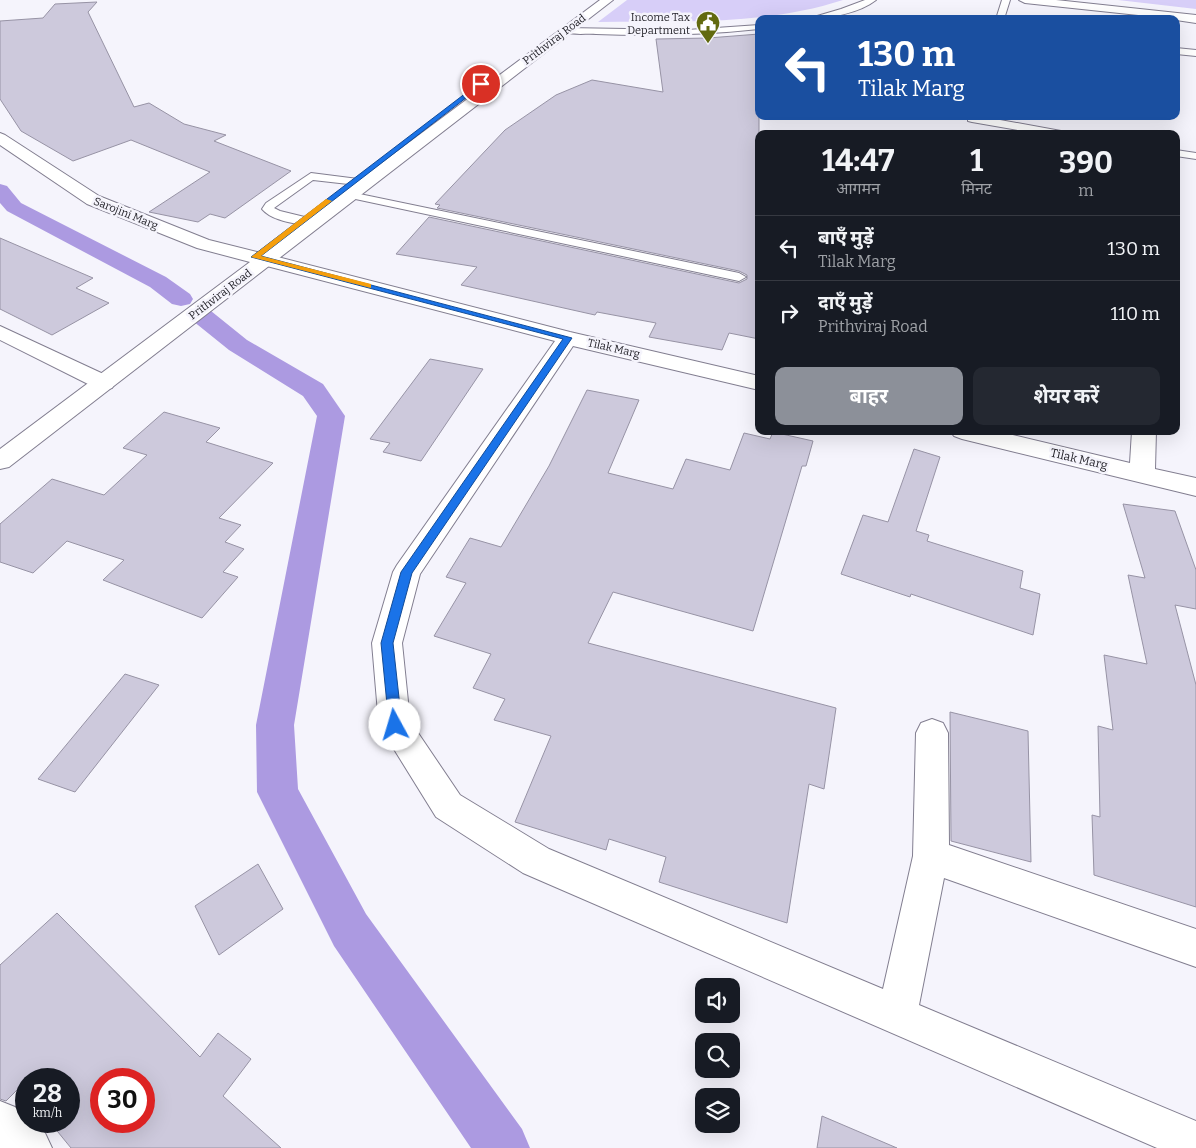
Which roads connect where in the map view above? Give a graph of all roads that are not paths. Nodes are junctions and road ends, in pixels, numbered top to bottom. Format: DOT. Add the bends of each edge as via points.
graph roads {
  1 [pos="592,0"];
  2 [pos="607,0"];
  3 [pos="872,0"];
  4 [pos="1006,0"];
  5 [pos="1025,0"];
  6 [pos="1073,0"];
  7 [pos="1196,14"];
  8 [pos="828,15"];
  9 [pos="1001,15"];
  10 [pos="1160,15"];
  11 [pos="1180,17"];
  12 [pos="1196,19"];
  13 [pos="755,27"];
  14 [pos="566,30"];
  15 [pos="1180,51"];
  16 [pos="1196,53"];
  17 [pos="978,120"];
  18 [pos="1037,130"];
  19 [pos="0,138"];
  20 [pos="1180,153"];
  21 [pos="1196,156"];
  22 [pos="357,186"];
  23 [pos="308,222"];
  24 [pos="260,258"];
  25 [pos="739,278"];
  26 [pos="0,332"];
  27 [pos="568,338"];
  28 [pos="99,380"];
  29 [pos="755,382"];
  30 [pos="979,435"];
  31 [pos="1144,435"];
  32 [pos="0,446"];
  33 [pos="0,461"];
  34 [pos="1142,474"];
  35 [pos="1196,487"];
  36 [pos="932,733"];
  37 [pos="931,856"];
  38 [pos="1196,948"];
  39 [pos="897,1015"];
  40 [pos="0,1122"];
  41 [pos="1196,1143"];
  42 [pos="30,1148"];
  1 -- 22 [label="street, Prithviraj Road"];
  2 -- 14 [label="street, Prithviraj Road"];
  3 -- 8 [label="lane"];
  4 -- 9 [label="lane"];
  5 -- 10 [label="street"];
  6 -- 7 [label="street"];
  11 -- 12 [label="street"];
  13 -- 14 [label="lane" via="644,33"];
  14 -- 22 [label="street, Prithviraj Road"];
  15 -- 16 [label="lane"];
  17 -- 18 [label="lane"];
  19 -- 24 [label="street, Sarojini Marg" via="93,200 203,244"];
  20 -- 21 [label="lane"];
  22 -- 23 [label="street, Prithviraj Road"];
  22 -- 23 [label="lane" via="311,176 268,209"];
  22 -- 25 [label="lane"];
  23 -- 24 [label="street, Prithviraj Road"];
  24 -- 27 [label="street, Tilak Marg"];
  24 -- 28 [label="street, Prithviraj Road"];
  26 -- 28 [label="street"];
  27 -- 29 [label="street, Tilak Marg"];
  27 -- 39 [label="street" via="406,572 387,643 395,725 448,806 536,861"];
  28 -- 32 [label="street, Prithviraj Road"];
  28 -- 33 [label="street, Prithviraj Road"];
  30 -- 34 [label="street, Tilak Marg"];
  31 -- 34 [label="street"];
  34 -- 35 [label="street, Tilak Marg"];
  36 -- 37 [label="street"];
  37 -- 38 [label="street"];
  37 -- 39 [label="street"];
  39 -- 41 [label="street"];
  40 -- 42 [label="street"];
}
